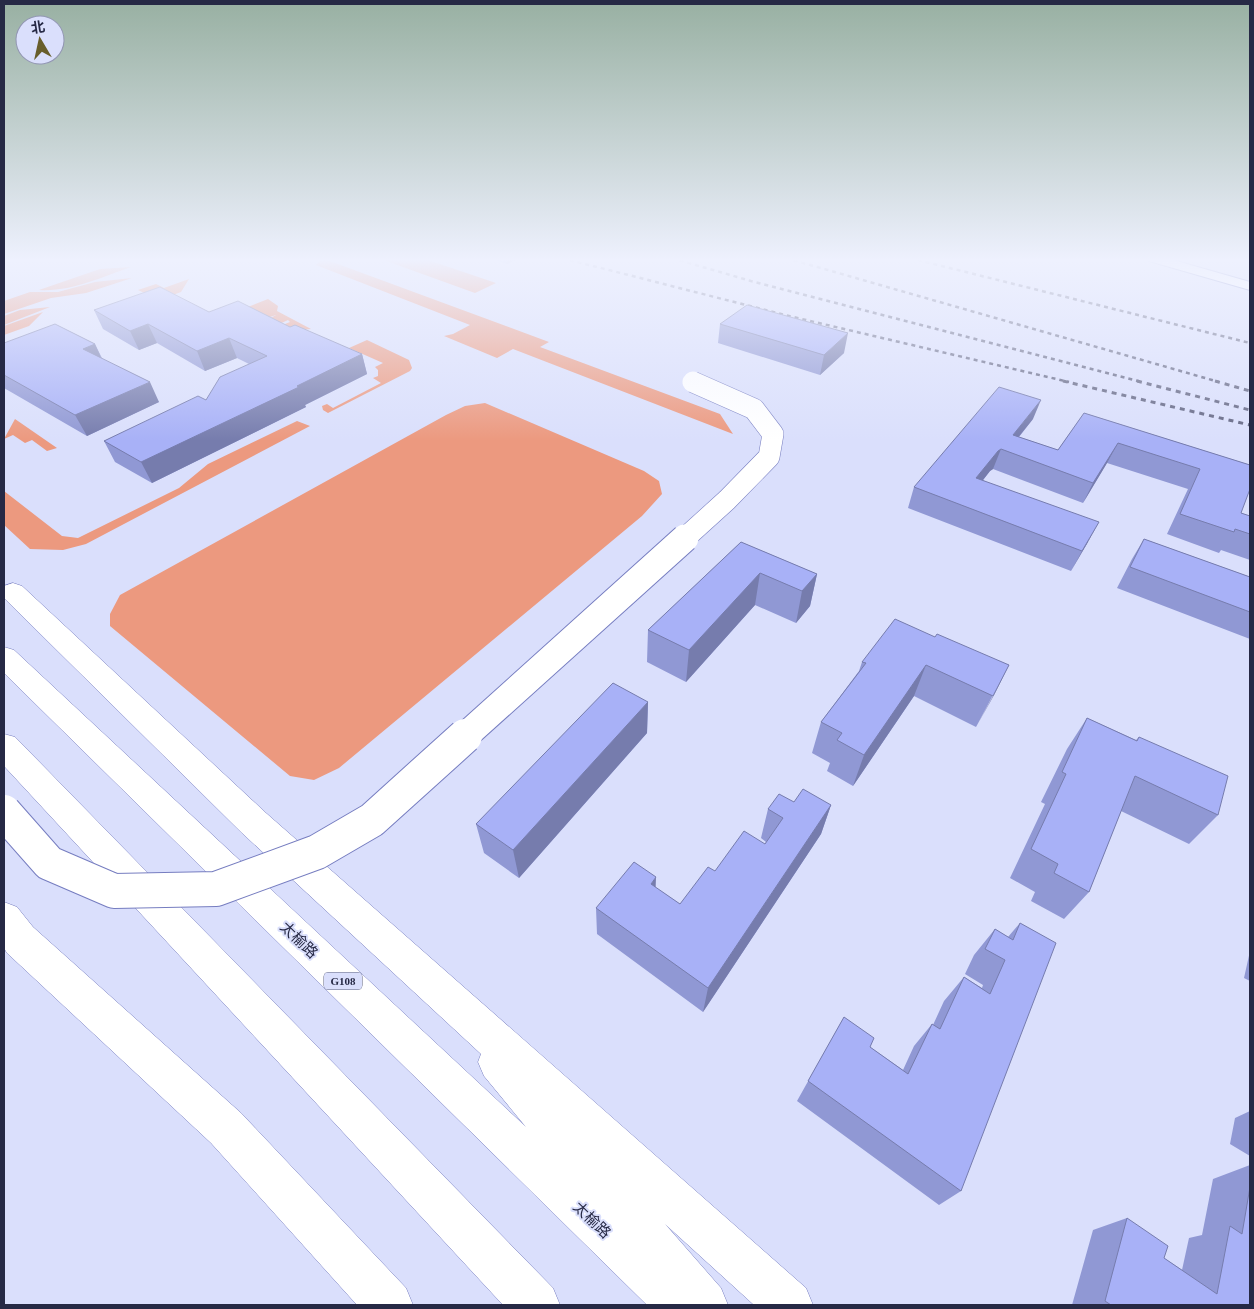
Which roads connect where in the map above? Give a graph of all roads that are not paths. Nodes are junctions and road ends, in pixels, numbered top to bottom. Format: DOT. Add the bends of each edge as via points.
graph roads {
  1 [pos="693,382"];
  2 [pos="13,592"];
  3 [pos="4,657"];
  4 [pos="4,746"];
  5 [pos="4,812"];
  6 [pos="4,919"];
  7 [pos="429,981"];
  8 [pos="390,1305"];
  9 [pos="536,1305"];
  10 [pos="681,1305"];
  11 [pos="704,1305"];
  12 [pos="790,1305"];
  1 -- 5 [label="highway, bridge" via="754,409 773,434 769,457 727,500 372,820 317,852 216,889 114,891 49,863"];
  2 -- 7 [label="highway" via="254,823"];
  3 -- 10 [label="highway, 太榆路 / G108"];
  4 -- 9 [label="highway"];
  6 -- 8 [label="highway" via="20,940 226,1128"];
  7 -- 11 [label="highway"];
  7 -- 12 [label="highway"];
}
